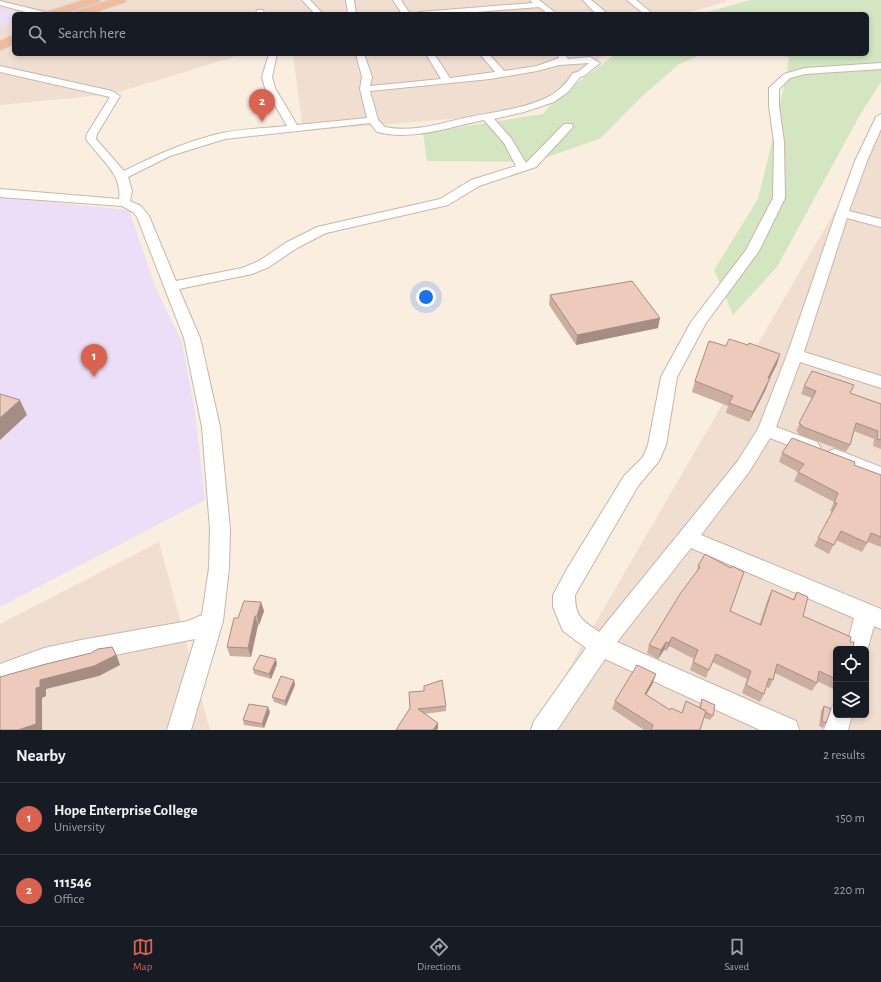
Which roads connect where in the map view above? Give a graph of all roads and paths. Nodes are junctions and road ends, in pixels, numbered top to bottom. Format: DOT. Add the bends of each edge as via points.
graph roads {
  1 [pos="21,0"];
  2 [pos="95,0"];
  3 [pos="121,0"];
  4 [pos="306,0"];
  5 [pos="350,0"];
  6 [pos="397,0"];
  7 [pos="587,0"];
  8 [pos="631,0"];
  9 [pos="537,2"];
  10 [pos="4,3"];
  11 [pos="452,10"];
  12 [pos="502,11"];
  13 [pos="35,12"];
  14 [pos="57,12"];
  15 [pos="84,12"];
  16 [pos="317,12"];
  17 [pos="352,12"];
  18 [pos="405,12"];
  19 [pos="436,12"];
  20 [pos="550,12"];
  21 [pos="599,12"];
  22 [pos="646,12"];
  23 [pos="12,29"];
  24 [pos="0,34"];
  25 [pos="12,40"];
  26 [pos="0,46"];
  27 [pos="272,56"];
  28 [pos="361,56"];
  29 [pos="431,56"];
  30 [pos="486,56"];
  31 [pos="559,58"];
  32 [pos="881,66"];
  33 [pos="0,69"];
  34 [pos="501,74"];
  35 [pos="447,81"];
  36 [pos="365,89"];
  37 [pos="486,117"];
  38 [pos="881,117"];
  39 [pos="373,120"];
  40 [pos="568,126"];
  41 [pos="294,128"];
  42 [pos="522,168"];
  43 [pos="122,176"];
  44 [pos="0,192"];
  45 [pos="124,204"];
  46 [pos="842,213"];
  47 [pos="881,223"];
  48 [pos="172,286"];
  49 [pos="795,355"];
  50 [pos="881,382"];
  51 [pos="766,430"];
  52 [pos="881,474"];
  53 [pos="688,538"];
  54 [pos="873,616"];
  55 [pos="212,621"];
  56 [pos="601,646"];
  57 [pos="858,646"];
  58 [pos="0,675"];
  59 [pos="839,718"];
  60 [pos="179,730"];
  61 [pos="543,730"];
  62 [pos="787,730"];
  63 [pos="836,730"];
  1 -- 10 [label="street"];
  2 -- 14 [label="highway"];
  3 -- 15 [label="highway"];
  4 -- 16 [label="street"];
  5 -- 17 [label="street"];
  6 -- 18 [label="street"];
  7 -- 21 [label="street"];
  8 -- 22 [label="street"];
  9 -- 12 [label="street"];
  9 -- 20 [label="street"];
  10 -- 13 [label="street"];
  11 -- 12 [label="street"];
  11 -- 19 [label="street"];
  23 -- 24 [label="highway"];
  25 -- 26 [label="highway"];
  27 -- 41 [label="street" via="267,77 270,88"];
  28 -- 36 [label="street" via="367,77"];
  29 -- 35 [label="street"];
  30 -- 34 [label="street"];
  31 -- 34 [label="street" via="520,72"];
  31 -- 37 [label="street" via="572,63 590,60 595,63 582,74 576,75 572,85 550,100"];
  32 -- 56 [label="street" via="805,71 787,76 774,88 779,142 779,198 752,251 699,322 669,377 657,446 650,461 631,481 564,595 564,607 571,624"];
  33 -- 43 [label="street" via="115,96 91,139"];
  34 -- 35 [label="street"];
  35 -- 36 [label="street"];
  36 -- 39 [label="street"];
  37 -- 39 [label="street" via="434,128 393,132 381,130"];
  37 -- 42 [label="street" via="496,126 518,157"];
  38 -- 46 [label="street"];
  39 -- 41 [label="street"];
  40 -- 42 [label="street" via="532,165"];
  41 -- 43 [label="street" via="224,136 198,143 166,154"];
  42 -- 48 [label="street" via="475,183 444,202 322,230 292,245 264,264 247,271"];
  43 -- 45 [label="street" via="126,191"];
  44 -- 45 [label="street"];
  45 -- 48 [label="street" via="137,209 144,216"];
  46 -- 47 [label="street"];
  46 -- 49 [label="street"];
  48 -- 55 [label="street" via="192,338 210,427 220,529 220,568"];
  49 -- 50 [label="street"];
  49 -- 51 [label="street"];
  51 -- 52 [label="street"];
  51 -- 53 [label="street" via="743,467"];
  53 -- 54 [label="street"];
  53 -- 56 [label="street"];
  54 -- 57 [label="street"];
  55 -- 58 [label="street" via="191,631 44,659"];
  55 -- 60 [label="street"];
  56 -- 61 [label="street"];
  56 -- 62 [label="street"];
  59 -- 63 [label="street"];
}
